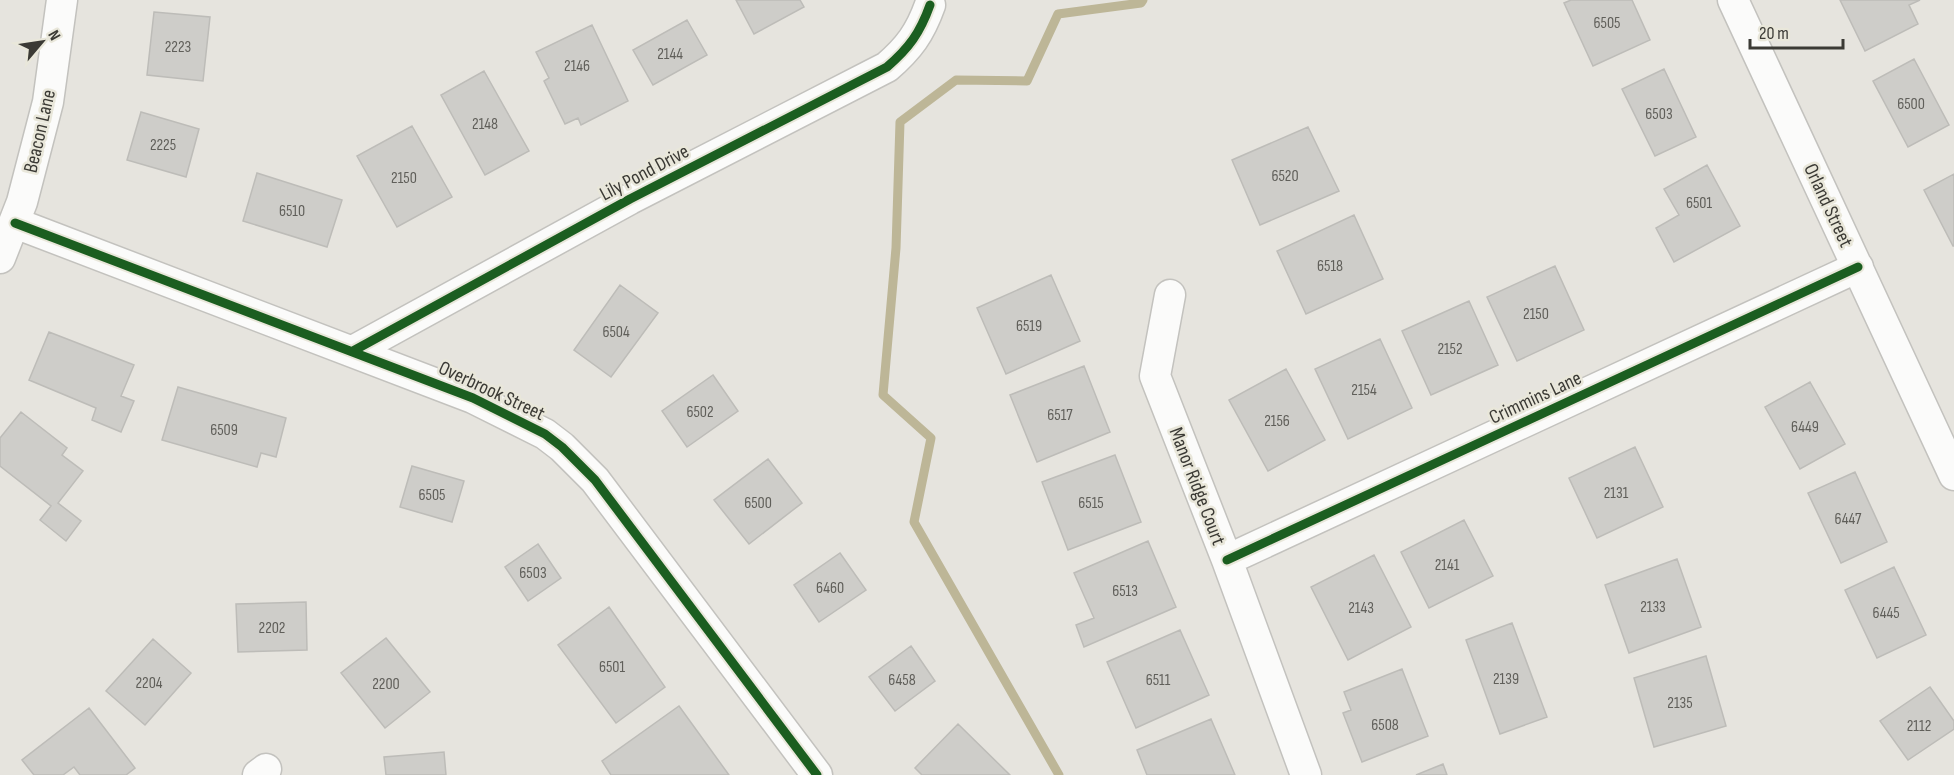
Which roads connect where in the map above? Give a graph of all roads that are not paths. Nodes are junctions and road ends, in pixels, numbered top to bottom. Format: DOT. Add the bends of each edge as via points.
graph roads {
  1 [pos="62,0"];
  2 [pos="1733,0"];
  3 [pos="930,5"];
  4 [pos="15,223"];
  5 [pos="0,258"];
  6 [pos="1858,267"];
  7 [pos="1170,295"];
  8 [pos="353,351"];
  9 [pos="1954,475"];
  10 [pos="1227,560"];
  11 [pos="816,775"];
  12 [pos="1306,775"];
  1 -- 4 [label="street, Beacon Lane" via="48,102"];
  2 -- 6 [label="street, Orland Street"];
  3 -- 8 [label="street, Lily Pond Drive" via="908,48 887,67 640,193"];
  4 -- 5 [label="street, Beacon Lane"];
  4 -- 8 [label="street, Overbrook Street"];
  6 -- 9 [label="street, Orland Street"];
  6 -- 10 [label="street, Crimmins Lane"];
  7 -- 10 [label="street, Manor Ridge Court" via="1155,376"];
  8 -- 11 [label="street, Overbrook Street" via="473,398 545,434 562,447 596,480"];
  10 -- 12 [label="street, Manor Ridge Court"];
}
